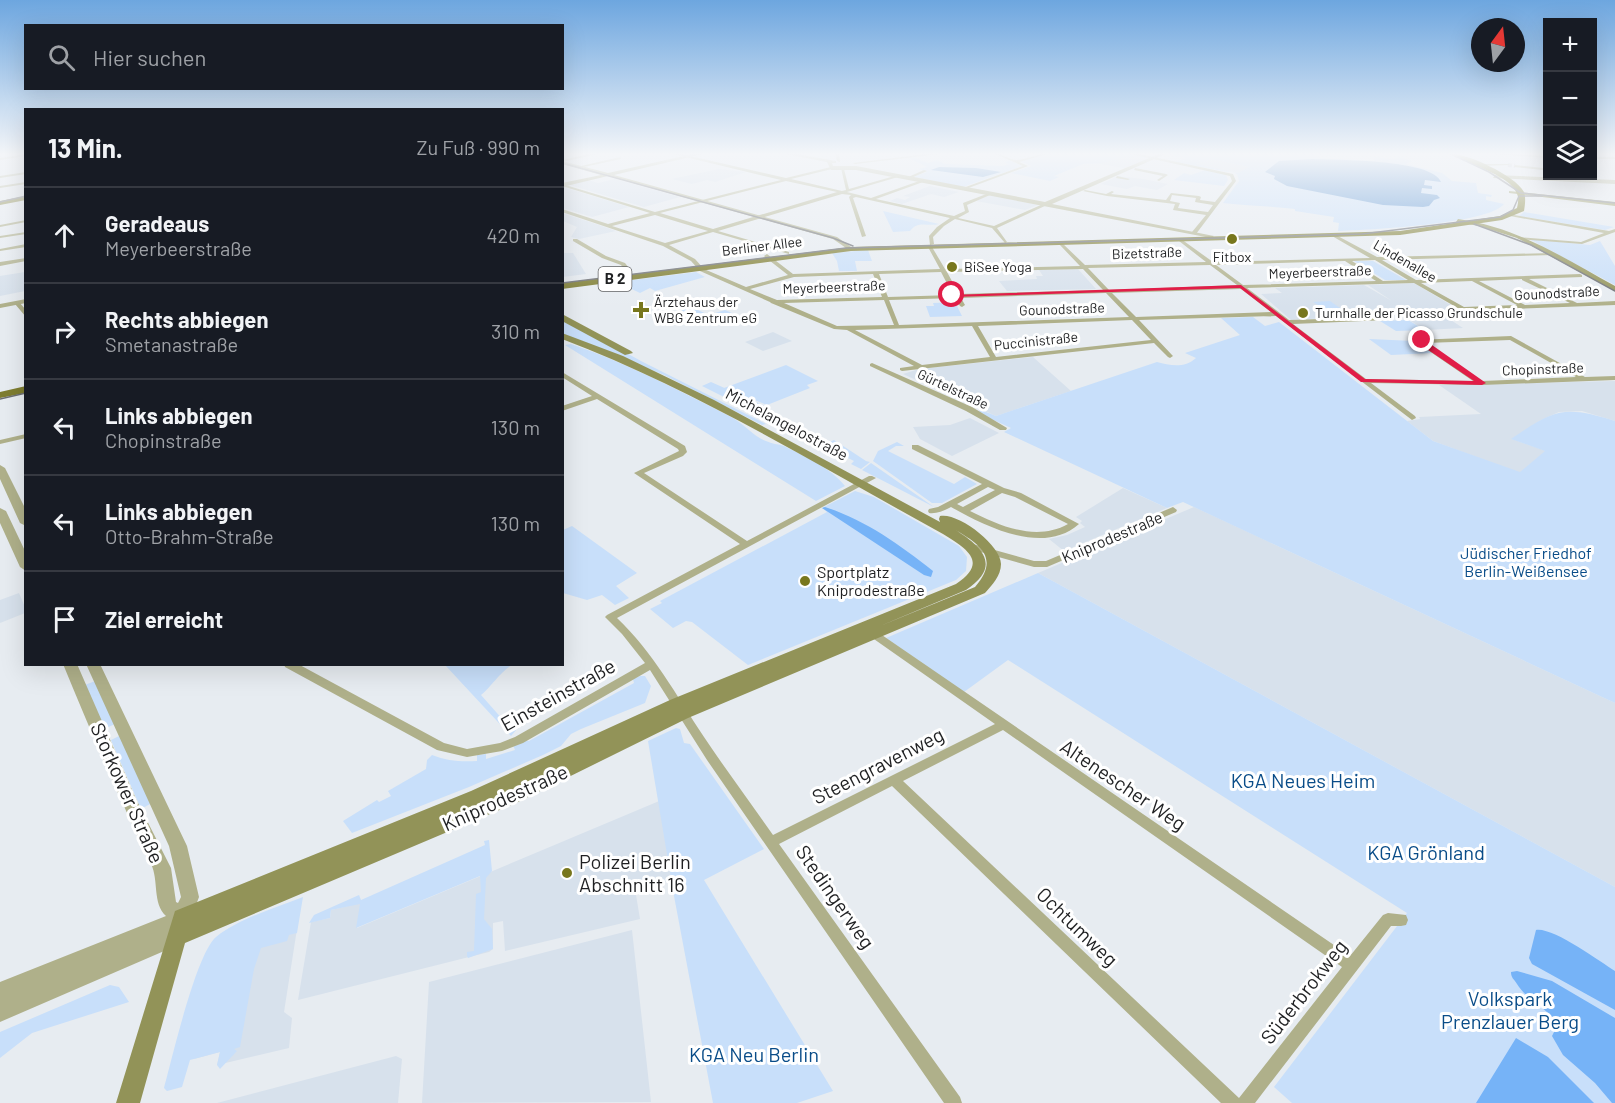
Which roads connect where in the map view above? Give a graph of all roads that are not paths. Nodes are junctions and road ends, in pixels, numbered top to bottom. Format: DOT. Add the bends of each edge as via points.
graph roads {
  1 [pos="628,204"];
  2 [pos="689,204"];
  3 [pos="714,204"];
  4 [pos="799,204"];
  5 [pos="854,204"];
  6 [pos="895,204"];
  7 [pos="965,204"];
  8 [pos="1177,204"];
  9 [pos="1217,204"];
  10 [pos="1510,204"];
  11 [pos="1520,204"];
  12 [pos="1045,205"];
  13 [pos="564,211"];
  14 [pos="656,213"];
  15 [pos="1209,214"];
  16 [pos="1509,215"];
  17 [pos="758,217"];
  18 [pos="955,218"];
  19 [pos="1490,220"];
  20 [pos="24,221"];
  21 [pos="1467,222"];
  22 [pos="609,225"];
  23 [pos="0,226"];
  24 [pos="994,226"];
  25 [pos="714,230"];
  26 [pos="1615,230"];
  27 [pos="1507,232"];
  28 [pos="1608,232"];
  29 [pos="24,233"];
  30 [pos="1334,235"];
  31 [pos="864,236"];
  32 [pos="1202,236"];
  33 [pos="0,237"];
  34 [pos="1519,238"];
  35 [pos="575,240"];
  36 [pos="1180,240"];
  37 [pos="1005,242"];
  38 [pos="1061,243"];
  39 [pos="24,245"];
  40 [pos="665,245"];
  41 [pos="931,245"];
  42 [pos="849,247"];
  43 [pos="0,250"];
  44 [pos="787,253"];
  45 [pos="1541,254"];
  46 [pos="1552,254"];
  47 [pos="769,257"];
  48 [pos="1376,259"];
  49 [pos="24,260"];
  50 [pos="1345,260"];
  51 [pos="1210,263"];
  52 [pos="0,264"];
  53 [pos="697,266"];
  54 [pos="1084,267"];
  55 [pos="943,270"];
  56 [pos="629,272"];
  57 [pos="875,272"];
  58 [pos="791,275"];
  59 [pos="1580,276"];
  60 [pos="1522,278"];
  61 [pos="1473,280"];
  62 [pos="564,281"];
  63 [pos="1415,281"];
  64 [pos="1382,282"];
  65 [pos="564,286"];
  66 [pos="1241,286"];
  67 [pos="744,289"];
  68 [pos="1615,289"];
  69 [pos="1107,291"];
  70 [pos="957,295"];
  71 [pos="1615,295"];
  72 [pos="885,297"];
  73 [pos="21,302"];
  74 [pos="773,302"];
  75 [pos="1615,303"];
  76 [pos="1575,304"];
  77 [pos="962,305"];
  78 [pos="0,306"];
  79 [pos="1523,306"];
  80 [pos="1463,309"];
  81 [pos="1277,314"];
  82 [pos="564,318"];
  83 [pos="1387,318"];
  84 [pos="1133,319"];
  85 [pos="1287,322"];
  86 [pos="974,324"];
  87 [pos="897,326"];
  88 [pos="848,328"];
  89 [pos="564,337"];
  90 [pos="1155,340"];
  91 [pos="1170,356"];
  92 [pos="994,358"];
  93 [pos="913,363"];
  94 [pos="872,365"];
  95 [pos="920,366"];
  96 [pos="902,369"];
  97 [pos="891,374"];
  98 [pos="564,375"];
  99 [pos="1615,378"];
  100 [pos="1584,380"];
  101 [pos="1364,381"];
  102 [pos="1482,383"];
  103 [pos="24,389"];
  104 [pos="0,395"];
  105 [pos="598,396"];
  106 [pos="24,397"];
  107 [pos="0,403"];
  108 [pos="564,408"];
  109 [pos="1412,418"];
  110 [pos="1003,428"];
  111 [pos="24,436"];
  112 [pos="0,442"];
  113 [pos="915,447"];
  114 [pos="0,468"];
  115 [pos="867,481"];
  116 [pos="987,483"];
  117 [pos="1001,490"];
  118 [pos="951,504"];
  119 [pos="1173,510"];
  120 [pos="0,511"];
  121 [pos="932,511"];
  122 [pos="963,511"];
  123 [pos="24,519"];
  124 [pos="746,544"];
  125 [pos="973,547"];
  126 [pos="1015,558"];
  127 [pos="994,559"];
  128 [pos="24,563"];
  129 [pos="874,635"];
  130 [pos="650,665"];
  131 [pos="71,666"];
  132 [pos="94,666"];
  133 [pos="293,666"];
  134 [pos="679,709"];
  135 [pos="1002,725"];
  136 [pos="894,780"];
  137 [pos="771,842"];
  138 [pos="1401,920"];
  139 [pos="180,927"];
  140 [pos="1351,965"];
  141 [pos="0,992"];
  142 [pos="0,1012"];
  143 [pos="128,1103"];
  144 [pos="954,1103"];
  145 [pos="1233,1103"];
  146 [pos="1245,1103"];
  1 -- 14 [label="street"];
  2 -- 14 [label="street"];
  3 -- 17 [label="street"];
  4 -- 17 [label="street"];
  5 -- 31 [label="street"];
  6 -- 18 [label="street"];
  7 -- 18 [label="street" via="967,212"];
  8 -- 15 [label="street" via="1175,209"];
  9 -- 15 [label="street"];
  10 -- 21 [label="main road, Berliner Allee / B 2" via="1502,212"];
  11 -- 16 [label="main road" via="1521,208"];
  12 -- 24 [label="street"];
  12 -- 32 [label="street"];
  13 -- 22 [label="street, Gürtelstraße"];
  14 -- 22 [label="street"];
  14 -- 25 [label="street"];
  15 -- 32 [label="street"];
  16 -- 19 [label="main road, Berliner Allee / B 2"];
  16 -- 28 [label="street"];
  17 -- 25 [label="street"];
  17 -- 42 [label="street" via="835,238"];
  18 -- 24 [label="street"];
  18 -- 41 [label="street" via="933,234"];
  19 -- 21 [label="main road, Berliner Allee / B 2"];
  19 -- 27 [label="main road"];
  20 -- 23 [label="street"];
  21 -- 27 [label="main road"];
  21 -- 30 [label="main road, Berliner Allee / B 2" via="1395,233"];
  21 -- 32 [label="main road, Berliner Allee / B 2" via="1384,230"];
  21 -- 45 [label="main road"];
  22 -- 40 [label="street, Gürtelstraße"];
  24 -- 37 [label="street"];
  25 -- 40 [label="street"];
  25 -- 44 [label="street"];
  26 -- 28 [label="street"];
  27 -- 34 [label="main road"];
  28 -- 34 [label="street" via="1581,243"];
  29 -- 33 [label="street"];
  30 -- 32 [label="main road, Berliner Allee / B 2"];
  30 -- 48 [label="street, Lindenallee"];
  32 -- 36 [label="main road, Berliner Allee / B 2"];
  32 -- 37 [label="main road, Berliner Allee / B 2"];
  34 -- 46 [label="main road"];
  35 -- 56 [label="street" via="623,264"];
  36 -- 38 [label="main road, Berliner Allee / B 2"];
  36 -- 51 [label="street"];
  37 -- 41 [label="main road, Berliner Allee / B 2"];
  38 -- 41 [label="main road, Berliner Allee / B 2"];
  38 -- 54 [label="street"];
  39 -- 43 [label="street"];
  40 -- 53 [label="street, Gürtelstraße"];
  41 -- 42 [label="main road, Berliner Allee / B 2"];
  41 -- 55 [label="street"];
  42 -- 44 [label="main road, Berliner Allee / B 2"];
  42 -- 47 [label="main road, Berliner Allee / B 2"];
  44 -- 47 [label="main road, Berliner Allee / B 2"];
  45 -- 46 [label="street, Bizetstraße"];
  45 -- 48 [label="street, Bizetstraße"];
  45 -- 59 [label="main road"];
  46 -- 68 [label="main road"];
  47 -- 53 [label="main road, Berliner Allee / B 2"];
  47 -- 58 [label="street"];
  48 -- 50 [label="street, Bizetstraße"];
  48 -- 63 [label="street, Lindenallee"];
  49 -- 52 [label="street"];
  50 -- 51 [label="street, Bizetstraße"];
  50 -- 64 [label="street"];
  51 -- 54 [label="street, Bizetstraße"];
  51 -- 66 [label="street"];
  53 -- 56 [label="main road, B 2"];
  53 -- 65 [label="main road, B 2"];
  53 -- 67 [label="street, Gürtelstraße"];
  54 -- 55 [label="street, Bizetstraße"];
  54 -- 69 [label="street"];
  55 -- 57 [label="street, Bizetstraße"];
  55 -- 70 [label="street"];
  56 -- 62 [label="main road, B 2"];
  57 -- 58 [label="street, Bizetstraße"];
  57 -- 72 [label="street"];
  58 -- 67 [label="street, Bizetstraße"];
  59 -- 60 [label="street, Meyerbeerstraße"];
  59 -- 71 [label="main road"];
  60 -- 61 [label="street, Meyerbeerstraße"];
  60 -- 76 [label="street"];
  61 -- 63 [label="street, Meyerbeerstraße"];
  61 -- 79 [label="street"];
  63 -- 64 [label="street, Meyerbeerstraße"];
  63 -- 80 [label="street, Lindenallee"];
  64 -- 66 [label="street, Meyerbeerstraße"];
  66 -- 69 [label="street, Meyerbeerstraße"];
  66 -- 81 [label="street"];
  67 -- 74 [label="street, Gürtelstraße"];
  69 -- 70 [label="street, Meyerbeerstraße"];
  69 -- 84 [label="street"];
  70 -- 72 [label="street, Meyerbeerstraße"];
  70 -- 77 [label="street"];
  72 -- 74 [label="street, Meyerbeerstraße"];
  72 -- 87 [label="street"];
  73 -- 78 [label="street"];
  74 -- 88 [label="street, Gürtelstraße" via="836,328"];
  75 -- 76 [label="street, Gounodstraße"];
  76 -- 79 [label="street, Gounodstraße"];
  79 -- 80 [label="street, Gounodstraße"];
  81 -- 84 [label="street, Gounodstraße"];
  81 -- 85 [label="street"];
  82 -- 115 [label="main road, Michelangelostraße" via="770,423"];
  83 -- 85 [label="street"];
  84 -- 86 [label="street, Gounodstraße"];
  84 -- 90 [label="street"];
  85 -- 101 [label="street"];
  86 -- 87 [label="street, Gounodstraße"];
  86 -- 92 [label="street"];
  87 -- 88 [label="street, Gounodstraße"];
  88 -- 93 [label="street, Gürtelstraße"];
  89 -- 115 [label="main road, Michelangelostraße" via="638,365"];
  90 -- 91 [label="street"];
  90 -- 92 [label="street, Puccinistraße"];
  92 -- 95 [label="street, Puccinistraße"];
  93 -- 95 [label="street, Gürtelstraße"];
  93 -- 96 [label="street, Gürtelstraße"];
  94 -- 97 [label="street, Gürtelstraße"];
  95 -- 96 [label="street, Gürtelstraße"];
  96 -- 97 [label="street, Gürtelstraße"];
  97 -- 110 [label="street, Gürtelstraße"];
  98 -- 105 [label="street"];
  99 -- 100 [label="street, Chopinstraße"];
  100 -- 102 [label="street, Chopinstraße"];
  100 -- 102 [label="street" via="1511,338 1418,341"];
  101 -- 102 [label="street, Chopinstraße"];
  101 -- 109 [label="street"];
  103 -- 104 [label="main road"];
  105 -- 108 [label="street"];
  105 -- 124 [label="street" via="682,448 680,454 640,471 639,475"];
  106 -- 107 [label="main road"];
  111 -- 112 [label="street"];
  113 -- 116 [label="street"];
  114 -- 123 [label="street"];
  115 -- 121 [label="main road, Michelangelostraße"];
  115 -- 124 [label="street"];
  115 -- 125 [label="main road, Michelangelostraße"];
  116 -- 117 [label="street"];
  116 -- 118 [label="street"];
  117 -- 122 [label="street"];
  117 -- 122 [label="street" via="1075,524 1058,532 1027,534 994,527"];
  118 -- 121 [label="street"];
  118 -- 122 [label="street"];
  119 -- 126 [label="street, Kniprodestraße" via="1047,564"];
  120 -- 128 [label="street"];
  121 -- 127 [label="main road, Michelangelostraße" via="965,530"];
  124 -- 130 [label="street, Stedingerweg" via="610,617 625,630"];
  125 -- 127 [label="street, Kniprodestraße"];
  125 -- 134 [label="main road, Kniprodestraße" via="980,564 972,580"];
  126 -- 127 [label="street"];
  126 -- 127 [label="street, Kniprodestraße"];
  127 -- 129 [label="main road, Kniprodestraße" via="990,581 980,590"];
  129 -- 134 [label="main road, Kniprodestraße"];
  129 -- 135 [label="street, Altenescher Weg"];
  130 -- 133 [label="street, Einsteinstraße" via="519,740 467,753 441,747"];
  130 -- 134 [label="street, Stedingerweg"];
  131 -- 139 [label="street, Storkower Straße" via="128,800 162,868 168,906"];
  132 -- 139 [label="street, Storkower Straße" via="178,846 190,897"];
  134 -- 137 [label="street, Stedingerweg"];
  134 -- 139 [label="main road, Kniprodestraße" via="511,797"];
  135 -- 136 [label="street, Steengravenweg"];
  135 -- 140 [label="street, Altenescher Weg"];
  136 -- 137 [label="street, Steengravenweg"];
  136 -- 145 [label="street, Ochtumweg"];
  137 -- 144 [label="street, Stedingerweg"];
  138 -- 140 [label="street, Süderbrokweg" via="1388,919"];
  139 -- 141 [label="street, Kniprodestraße"];
  139 -- 142 [label="street, Kniprodestraße"];
  139 -- 143 [label="main road, Storkower Straße"];
  140 -- 146 [label="street, Süderbrokweg"];
}
